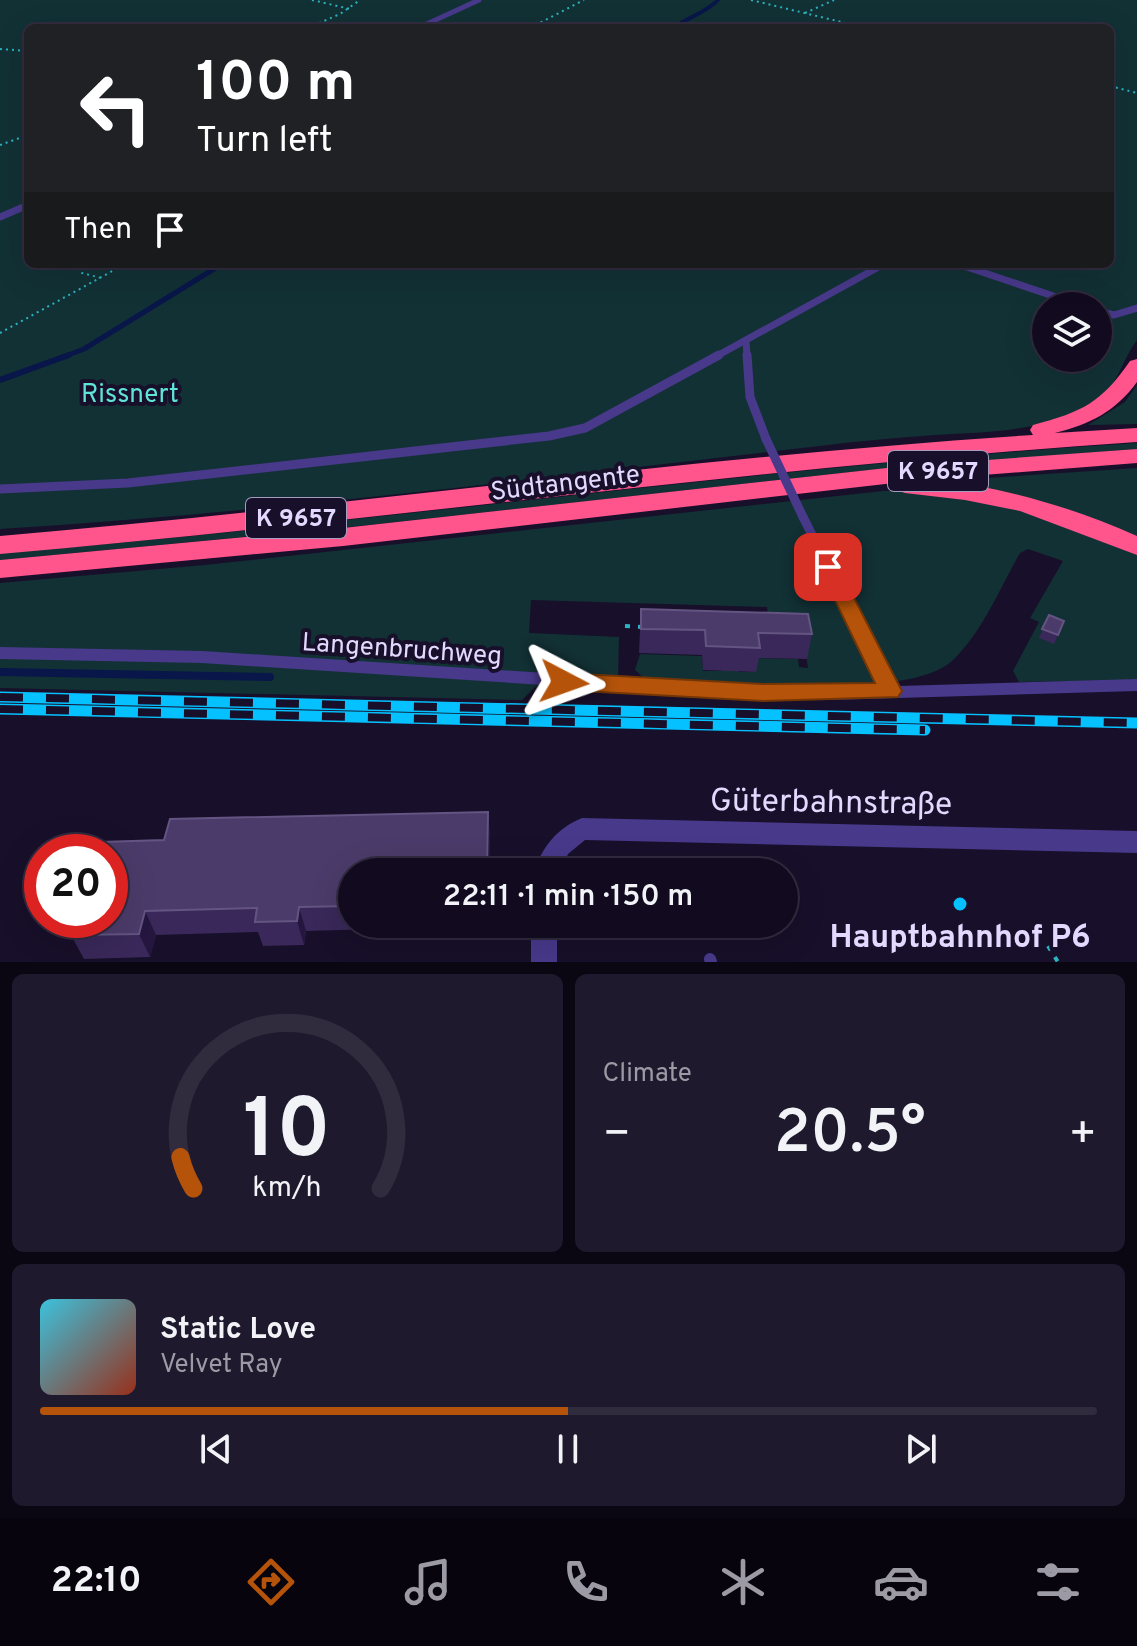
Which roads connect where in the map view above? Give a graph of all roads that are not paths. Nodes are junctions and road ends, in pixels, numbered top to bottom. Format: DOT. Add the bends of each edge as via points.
graph roads {
  1 [pos="479,0"];
  2 [pos="427,24"];
  3 [pos="24,207"];
  4 [pos="0,217"];
  5 [pos="877,268"];
  6 [pos="971,268"];
  7 [pos="1047,292"];
  8 [pos="1137,308"];
  9 [pos="1112,314"];
  10 [pos="746,341"];
  11 [pos="1137,365"];
  12 [pos="1137,435"];
  13 [pos="960,447"];
  14 [pos="1137,456"];
  15 [pos="838,482"];
  16 [pos="0,489"];
  17 [pos="0,545"];
  18 [pos="1137,546"];
  19 [pos="0,569"];
  20 [pos="0,653"];
  21 [pos="1137,685"];
  22 [pos="891,691"];
  23 [pos="1137,842"];
  24 [pos="551,858"];
  25 [pos="544,938"];
  26 [pos="544,962"];
  1 -- 2 [label="lane"];
  3 -- 4 [label="lane"];
  5 -- 10 [label="lane"];
  6 -- 7 [label="lane"];
  8 -- 9 [label="lane"];
  10 -- 16 [label="lane" via="585,428 549,436 128,483"];
  10 -- 22 [label="lane, bridge" via="750,397 766,439"];
  11 -- 13 [label="highway" via="1111,403 1091,414"];
  12 -- 13 [label="highway, Südtangente / K 9657"];
  13 -- 17 [label="highway, Südtangente / K 9657"];
  14 -- 15 [label="highway, Südtangente / K 9657"];
  15 -- 18 [label="highway" via="996,496"];
  15 -- 19 [label="highway, Südtangente / K 9657" via="328,539"];
  20 -- 22 [label="lane, Langenbruchweg" via="202,657 763,693"];
  21 -- 22 [label="lane, Langenbruchweg"];
  23 -- 24 [label="street, Güterbahnstraße" via="582,829 563,840"];
  25 -- 26 [label="street"];
}
